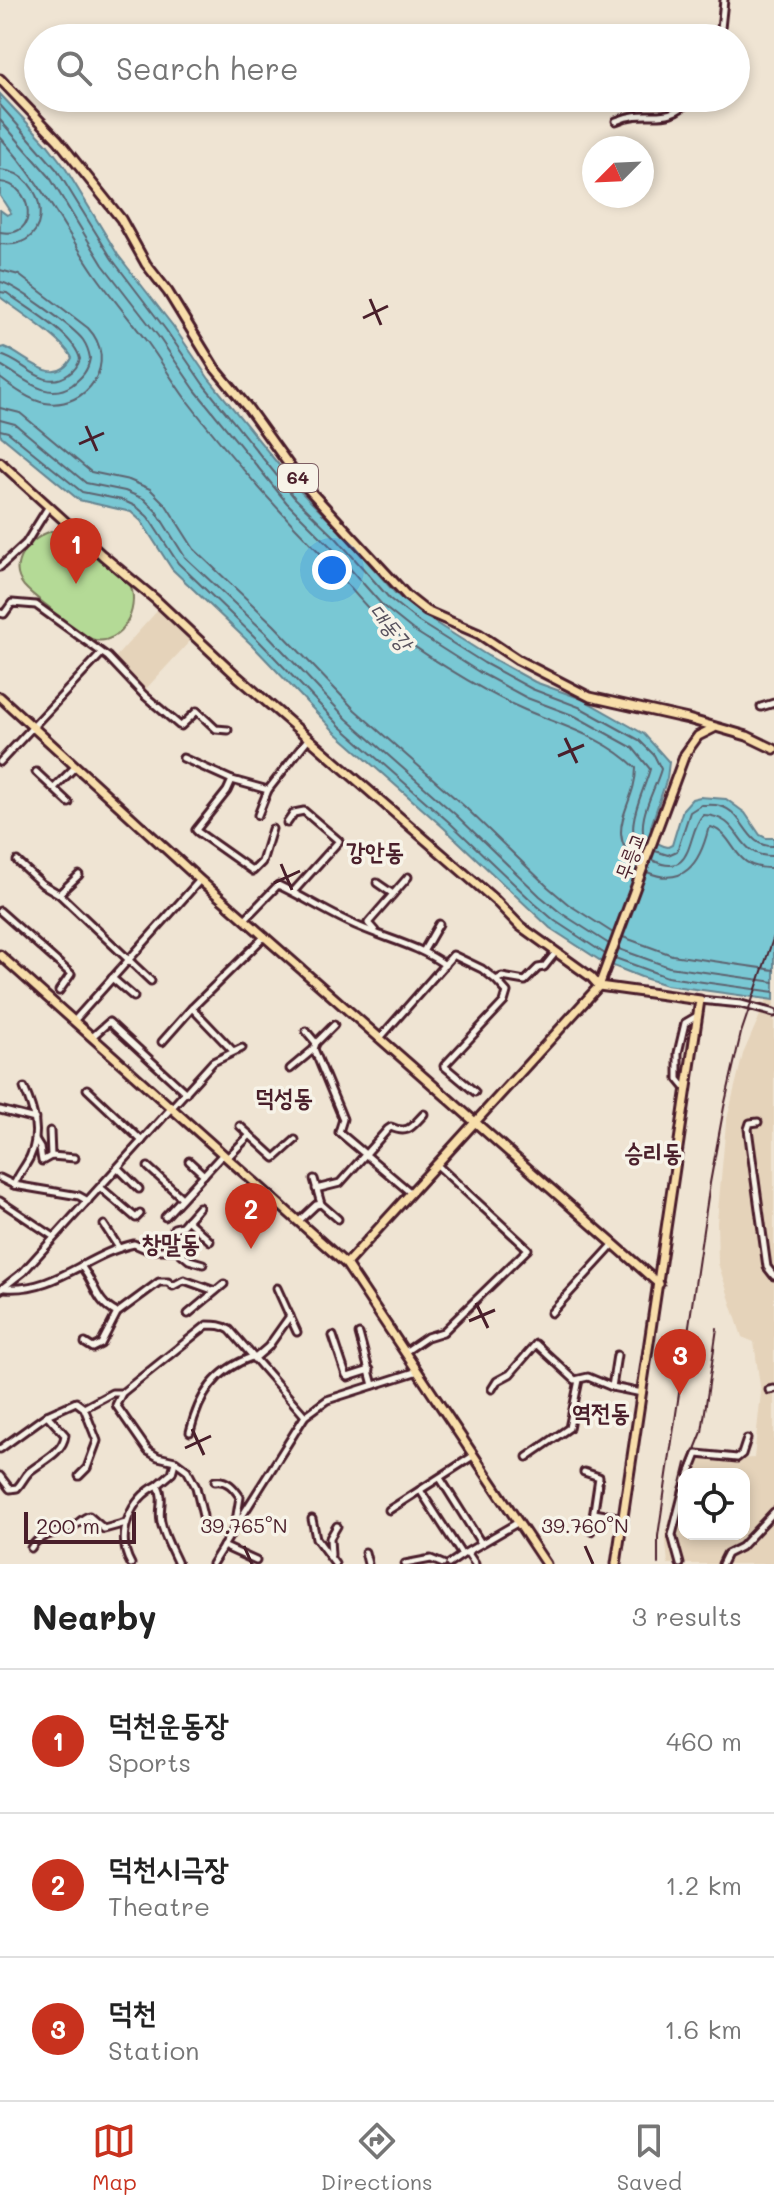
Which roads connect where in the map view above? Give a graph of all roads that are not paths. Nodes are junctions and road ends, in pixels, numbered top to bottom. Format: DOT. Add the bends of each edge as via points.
graph roads {
  1 [pos="724,0"];
  2 [pos="721,24"];
  3 [pos="0,79"];
  4 [pos="24,104"];
  5 [pos="31,112"];
  6 [pos="677,112"];
  7 [pos="616,121"];
  8 [pos="0,462"];
  9 [pos="49,506"];
  10 [pos="0,567"];
  11 [pos="0,613"];
  12 [pos="101,654"];
  13 [pos="0,697"];
  14 [pos="774,703"];
  15 [pos="761,707"];
  16 [pos="32,726"];
  17 [pos="716,728"];
  18 [pos="228,730"];
  19 [pos="308,739"];
  20 [pos="774,749"];
  21 [pos="183,758"];
  22 [pos="0,762"];
  23 [pos="76,766"];
  24 [pos="36,772"];
  25 [pos="232,780"];
  26 [pos="54,788"];
  27 [pos="268,790"];
  28 [pos="69,803"];
  29 [pos="258,815"];
  30 [pos="287,823"];
  31 [pos="272,829"];
  32 [pos="17,861"];
  33 [pos="79,875"];
  34 [pos="408,877"];
  35 [pos="200,880"];
  36 [pos="377,883"];
  37 [pos="293,892"];
  38 [pos="59,894"];
  39 [pos="393,894"];
  40 [pos="0,911"];
  41 [pos="245,919"];
  42 [pos="439,924"];
  43 [pos="379,934"];
  44 [pos="265,936"];
  45 [pos="424,950"];
  46 [pos="556,952"];
  47 [pos="0,955"];
  48 [pos="130,958"];
  49 [pos="445,965"];
  50 [pos="112,978"];
  51 [pos="496,980"];
  52 [pos="151,981"];
  53 [pos="599,986"];
  54 [pos="59,991"];
  55 [pos="134,997"];
  56 [pos="700,1000"];
  57 [pos="192,1008"];
  58 [pos="774,1013"];
  59 [pos="698,1016"];
  60 [pos="74,1021"];
  61 [pos="334,1025"];
  62 [pos="306,1031"];
  63 [pos="92,1037"];
  64 [pos="380,1038"];
  65 [pos="162,1042"];
  66 [pos="315,1046"];
  67 [pos="242,1048"];
  68 [pos="233,1051"];
  69 [pos="290,1069"];
  70 [pos="24,1088"];
  71 [pos="87,1089"];
  72 [pos="687,1090"];
  73 [pos="475,1092"];
  74 [pos="186,1093"];
  75 [pos="171,1107"];
  76 [pos="0,1110"];
  77 [pos="424,1114"];
  78 [pos="35,1119"];
  79 [pos="475,1122"];
  80 [pos="758,1122"];
  81 [pos="240,1126"];
  82 [pos="50,1131"];
  83 [pos="250,1135"];
  84 [pos="35,1140"];
  85 [pos="295,1140"];
  86 [pos="142,1141"];
  87 [pos="365,1155"];
  88 [pos="51,1156"];
  89 [pos="225,1156"];
  90 [pos="75,1158"];
  91 [pos="189,1161"];
  92 [pos="436,1164"];
  93 [pos="148,1167"];
  94 [pos="118,1168"];
  95 [pos="204,1175"];
  96 [pos="0,1178"];
  97 [pos="314,1179"];
  98 [pos="14,1185"];
  99 [pos="101,1188"];
  100 [pos="139,1189"];
  101 [pos="316,1189"];
  102 [pos="411,1193"];
  103 [pos="182,1198"];
  104 [pos="0,1201"];
  105 [pos="88,1201"];
  106 [pos="321,1204"];
  107 [pos="199,1207"];
  108 [pos="140,1214"];
  109 [pos="165,1217"];
  110 [pos="338,1219"];
  111 [pos="187,1220"];
  112 [pos="299,1221"];
  113 [pos="104,1225"];
  114 [pos="174,1228"];
  115 [pos="54,1237"];
  116 [pos="210,1241"];
  117 [pos="613,1245"];
  118 [pos="119,1248"];
  119 [pos="203,1264"];
  120 [pos="346,1264"];
  121 [pos="81,1266"];
  122 [pos="774,1276"];
  123 [pos="224,1284"];
  124 [pos="659,1284"];
  125 [pos="277,1288"];
  126 [pos="2,1289"];
  127 [pos="215,1291"];
  128 [pos="117,1313"];
  129 [pos="551,1313"];
  130 [pos="188,1314"];
  131 [pos="290,1316"];
  132 [pos="297,1332"];
  133 [pos="359,1334"];
  134 [pos="333,1336"];
  135 [pos="85,1343"];
  136 [pos="405,1352"];
  137 [pos="617,1355"];
  138 [pos="253,1358"];
  139 [pos="370,1370"];
  140 [pos="418,1371"];
  141 [pos="579,1380"];
  142 [pos="373,1385"];
  143 [pos="612,1387"];
  144 [pos="492,1389"];
  145 [pos="122,1393"];
  146 [pos="643,1393"];
  147 [pos="84,1408"];
  148 [pos="47,1415"];
  149 [pos="305,1416"];
  150 [pos="190,1432"];
  151 [pos="747,1439"];
  152 [pos="0,1449"];
  153 [pos="473,1456"];
  154 [pos="527,1457"];
  155 [pos="175,1461"];
  156 [pos="691,1468"];
  157 [pos="584,1472"];
  158 [pos="0,1476"];
  159 [pos="79,1476"];
  160 [pos="440,1478"];
  161 [pos="215,1481"];
  162 [pos="158,1485"];
  163 [pos="420,1490"];
  164 [pos="389,1510"];
  165 [pos="678,1512"];
  166 [pos="774,1512"];
  167 [pos="594,1513"];
  168 [pos="203,1516"];
  169 [pos="623,1518"];
  170 [pos="312,1519"];
  171 [pos="236,1522"];
  172 [pos="126,1523"];
  173 [pos="517,1523"];
  174 [pos="337,1526"];
  175 [pos="591,1531"];
  176 [pos="481,1543"];
  177 [pos="223,1546"];
  178 [pos="31,1548"];
  179 [pos="365,1552"];
  180 [pos="465,1553"];
  181 [pos="331,1556"];
  182 [pos="256,1561"];
  183 [pos="131,1564"];
  184 [pos="178,1564"];
  185 [pos="212,1564"];
  186 [pos="335,1564"];
  187 [pos="368,1564"];
  188 [pos="405,1564"];
  189 [pos="443,1564"];
  190 [pos="449,1564"];
  191 [pos="475,1564"];
  192 [pos="546,1564"];
  193 [pos="616,1564"];
  194 [pos="680,1564"];
  195 [pos="722,1564"];
  1 -- 2 [label="street"];
  3 -- 4 [label="main road, 64"];
  5 -- 17 [label="main road, 64" via="121,219 214,367 299,479 407,596 590,697"];
  6 -- 7 [label="street" via="629,115"];
  8 -- 9 [label="main road"];
  9 -- 10 [label="street" via="26,543"];
  9 -- 19 [label="main road"];
  11 -- 12 [label="street" via="12,603 36,605"];
  12 -- 16 [label="street"];
  12 -- 18 [label="street" via="179,725 197,711 216,729"];
  13 -- 16 [label="main road"];
  14 -- 15 [label="street"];
  16 -- 22 [label="street"];
  16 -- 23 [label="main road"];
  17 -- 20 [label="main road, 64"];
  17 -- 53 [label="main road, 무릉교" via="698,736 685,754"];
  19 -- 27 [label="street"];
  19 -- 46 [label="main road"];
  21 -- 25 [label="street"];
  23 -- 26 [label="street"];
  23 -- 35 [label="main road"];
  24 -- 26 [label="street"];
  25 -- 27 [label="street"];
  25 -- 31 [label="street" via="196,830 253,871 262,862"];
  26 -- 28 [label="street"];
  27 -- 29 [label="street"];
  30 -- 37 [label="street" via="294,813 304,811 339,841"];
  32 -- 38 [label="street"];
  33 -- 38 [label="street"];
  34 -- 39 [label="street"];
  35 -- 41 [label="main road"];
  35 -- 48 [label="street"];
  36 -- 39 [label="street"];
  37 -- 41 [label="street" via="278,885"];
  37 -- 43 [label="street"];
  38 -- 48 [label="street"];
  39 -- 43 [label="street" via="368,923"];
  40 -- 54 [label="street" via="71,974"];
  41 -- 44 [label="main road"];
  42 -- 45 [label="street"];
  43 -- 45 [label="street"];
  44 -- 57 [label="street"];
  44 -- 64 [label="main road"];
  45 -- 49 [label="street"];
  46 -- 51 [label="street" via="525,981"];
  46 -- 53 [label="main road"];
  47 -- 60 [label="main road"];
  48 -- 50 [label="street"];
  48 -- 52 [label="street"];
  49 -- 51 [label="street" via="453,955"];
  49 -- 64 [label="street"];
  50 -- 55 [label="street"];
  50 -- 60 [label="street"];
  51 -- 73 [label="street" via="507,992 504,1002 444,1066"];
  53 -- 56 [label="main road"];
  53 -- 79 [label="main road"];
  56 -- 58 [label="street"];
  56 -- 59 [label="main road"];
  57 -- 65 [label="street"];
  57 -- 68 [label="street"];
  59 -- 72 [label="main road"];
  59 -- 72 [label="street" via="685,1023 678,1053 678,1079"];
  60 -- 63 [label="main road"];
  61 -- 66 [label="street"];
  62 -- 66 [label="street"];
  63 -- 74 [label="street" via="109,1022"];
  63 -- 75 [label="main road"];
  64 -- 79 [label="main road"];
  66 -- 69 [label="street"];
  66 -- 87 [label="street" via="343,1119 339,1132"];
  67 -- 68 [label="street"];
  68 -- 74 [label="street" via="213,1062"];
  70 -- 78 [label="street"];
  71 -- 86 [label="street"];
  72 -- 124 [label="main road"];
  74 -- 75 [label="street"];
  75 -- 86 [label="street"];
  75 -- 89 [label="main road"];
  76 -- 78 [label="street"];
  77 -- 87 [label="street" via="406,1131 388,1129"];
  78 -- 84 [label="street"];
  79 -- 92 [label="main road"];
  79 -- 117 [label="main road"];
  80 -- 122 [label="street" via="748,1129 767,1267"];
  81 -- 83 [label="street"];
  82 -- 88 [label="street"];
  83 -- 85 [label="street" via="275,1158"];
  83 -- 89 [label="street"];
  84 -- 88 [label="street" via="42,1161"];
  84 -- 98 [label="street"];
  86 -- 94 [label="street"];
  87 -- 101 [label="street" via="340,1183"];
  87 -- 102 [label="street"];
  88 -- 90 [label="street"];
  89 -- 95 [label="street"];
  89 -- 112 [label="main road"];
  91 -- 95 [label="street"];
  92 -- 102 [label="main road"];
  92 -- 136 [label="street" via="528,1249 443,1332"];
  93 -- 103 [label="street"];
  94 -- 99 [label="street"];
  94 -- 100 [label="street"];
  95 -- 103 [label="street"];
  96 -- 98 [label="street"];
  97 -- 101 [label="street"];
  98 -- 105 [label="street"];
  99 -- 105 [label="street"];
  99 -- 108 [label="street" via="136,1218"];
  101 -- 106 [label="street"];
  102 -- 120 [label="main road"];
  103 -- 109 [label="street"];
  104 -- 115 [label="street"];
  105 -- 115 [label="street"];
  106 -- 110 [label="street"];
  106 -- 112 [label="street"];
  107 -- 111 [label="street"];
  111 -- 114 [label="street"];
  111 -- 116 [label="street"];
  112 -- 120 [label="main road"];
  113 -- 118 [label="street"];
  115 -- 126 [label="street"];
  117 -- 124 [label="main road"];
  117 -- 129 [label="street"];
  118 -- 119 [label="street" via="134,1244 148,1250 177,1250"];
  118 -- 121 [label="street"];
  120 -- 136 [label="main road"];
  121 -- 126 [label="street" via="33,1288"];
  121 -- 128 [label="street" via="101,1302"];
  123 -- 127 [label="street"];
  124 -- 146 [label="main road"];
  125 -- 131 [label="street"];
  127 -- 128 [label="street" via="184,1280 173,1286 159,1282"];
  127 -- 130 [label="street"];
  128 -- 135 [label="street" via="101,1344 93,1348"];
  131 -- 132 [label="street"];
  131 -- 138 [label="street"];
  133 -- 139 [label="street"];
  134 -- 139 [label="street" via="346,1375"];
  136 -- 140 [label="main road"];
  137 -- 143 [label="street"];
  138 -- 145 [label="street" via="224,1325 207,1325"];
  138 -- 149 [label="street"];
  138 -- 150 [label="street" via="232,1364 200,1398"];
  139 -- 142 [label="street"];
  140 -- 142 [label="street"];
  140 -- 153 [label="main road"];
  141 -- 143 [label="street" via="588,1377"];
  141 -- 144 [label="street" via="536,1344"];
  141 -- 154 [label="street" via="569,1428"];
  142 -- 149 [label="street" via="327,1400"];
  143 -- 146 [label="street"];
  145 -- 147 [label="street"];
  145 -- 155 [label="street" via="116,1405 148,1451"];
  146 -- 169 [label="main road"];
  147 -- 148 [label="street" via="76,1402"];
  147 -- 159 [label="street" via="97,1441"];
  148 -- 152 [label="street"];
  148 -- 158 [label="street" via="65,1435 61,1447 14,1490"];
  149 -- 171 [label="street"];
  151 -- 156 [label="street" via="737,1458 697,1454"];
  153 -- 160 [label="street"];
  153 -- 173 [label="main road"];
  155 -- 162 [label="street" via="172,1473"];
  155 -- 168 [label="street" via="192,1477"];
  157 -- 167 [label="street" via="599,1477"];
  160 -- 163 [label="street"];
  160 -- 176 [label="street"];
  161 -- 171 [label="street" via="223,1480 240,1497"];
  162 -- 172 [label="street" via="131,1509"];
  162 -- 184 [label="street" via="161,1526"];
  163 -- 164 [label="street"];
  163 -- 180 [label="street"];
  165 -- 194 [label="street" via="672,1535"];
  166 -- 195 [label="street"];
  167 -- 169 [label="street"];
  167 -- 175 [label="street"];
  169 -- 193 [label="main road"];
  170 -- 181 [label="street" via="316,1538"];
  171 -- 177 [label="street"];
  172 -- 178 [label="street" via="104,1529 85,1517 38,1539"];
  172 -- 183 [label="street"];
  173 -- 176 [label="street"];
  173 -- 192 [label="main road"];
  174 -- 181 [label="street" via="330,1538"];
  176 -- 180 [label="street"];
  177 -- 182 [label="street"];
  177 -- 185 [label="street"];
  179 -- 187 [label="street"];
  180 -- 190 [label="street"];
  180 -- 191 [label="street"];
  181 -- 186 [label="street"];
  188 -- 189 [label="street" via="431,1559"];
}
